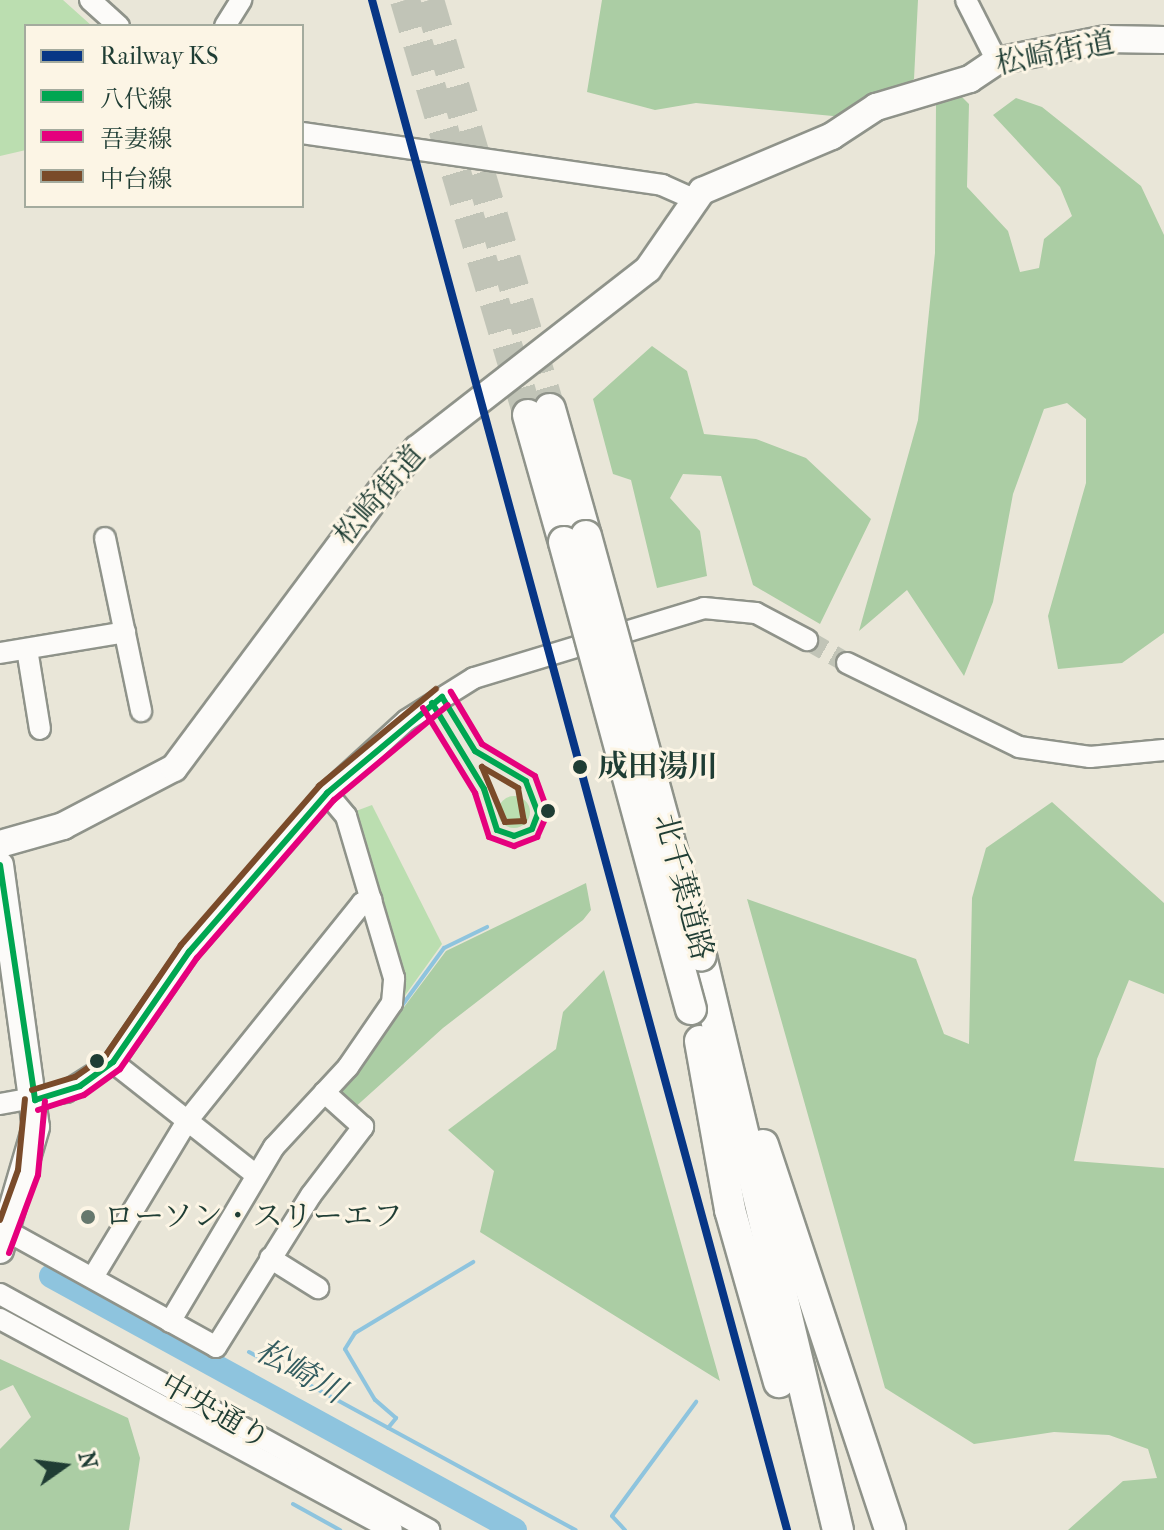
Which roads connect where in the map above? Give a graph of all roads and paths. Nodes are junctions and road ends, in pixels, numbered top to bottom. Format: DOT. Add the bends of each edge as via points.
graph roads {
  1 [pos="90,0"];
  2 [pos="241,0"];
  3 [pos="966,0"];
  4 [pos="117,24"];
  5 [pos="226,24"];
  6 [pos="1164,40"];
  7 [pos="997,61"];
  8 [pos="304,133"];
  9 [pos="695,200"];
  10 [pos="539,412"];
  11 [pos="105,538"];
  12 [pos="575,539"];
  13 [pos="125,632"];
  14 [pos="807,640"];
  15 [pos="27,649"];
  16 [pos="0,653"];
  17 [pos="847,663"];
  18 [pos="141,711"];
  19 [pos="40,729"];
  20 [pos="1164,750"];
  21 [pos="327,793"];
  22 [pos="0,844"];
  23 [pos="0,865"];
  24 [pos="372,900"];
  25 [pos="701,998"];
  26 [pos="700,1041"];
  27 [pos="113,1062"];
  28 [pos="324,1092"];
  29 [pos="35,1100"];
  30 [pos="0,1104"];
  31 [pos="187,1121"];
  32 [pos="256,1175"];
  33 [pos="4,1240"];
  34 [pos="270,1258"];
  35 [pos="93,1277"];
  36 [pos="318,1288"];
  37 [pos="0,1294"];
  38 [pos="0,1319"];
  39 [pos="170,1322"];
  40 [pos="796,1370"];
  41 [pos="796,1408"];
  42 [pos="392,1530"];
  43 [pos="429,1530"];
  44 [pos="821,1530"];
  45 [pos="838,1530"];
  46 [pos="890,1530"];
  1 -- 4 [label="street"];
  2 -- 5 [label="street"];
  3 -- 7 [label="street"];
  6 -- 7 [label="main road, 松崎街道" via="1106,39"];
  7 -- 9 [label="main road, 松崎街道" via="951,85 910,95 797,153 710,185"];
  8 -- 9 [label="street" via="662,185"];
  9 -- 22 [label="main road, 松崎街道" via="648,269 553,338 387,482 300,591 210,729 174,768 63,826"];
  10 -- 12 [label="highway, 北千葉道路"];
  11 -- 13 [label="street"];
  12 -- 25 [label="highway, 北千葉道路, bridge"];
  12 -- 25 [label="highway, 北千葉道路, bridge" via="701,956"];
  13 -- 15 [label="street"];
  13 -- 18 [label="street"];
  14 -- 21 [label="street" via="756,613 704,608 513,662 419,711"];
  15 -- 16 [label="street"];
  15 -- 19 [label="street"];
  17 -- 20 [label="street" via="1019,747 1090,757"];
  21 -- 24 [label="street" via="346,816"];
  21 -- 27 [label="street" via="189,952"];
  23 -- 29 [label="main road"];
  24 -- 28 [label="street" via="396,990"];
  24 -- 31 [label="street"];
  25 -- 26 [label="highway, 北千葉道路"];
  25 -- 40 [label="highway, 北千葉道路"];
  25 -- 46 [label="highway"];
  26 -- 40 [label="highway, 北千葉道路"];
  26 -- 41 [label="highway" via="730,1210"];
  27 -- 29 [label="street" via="80,1086"];
  27 -- 31 [label="street"];
  28 -- 32 [label="street"];
  28 -- 34 [label="street" via="363,1127"];
  29 -- 30 [label="street"];
  29 -- 33 [label="main road" via="28,1172"];
  31 -- 32 [label="street"];
  31 -- 35 [label="street"];
  32 -- 39 [label="street"];
  33 -- 35 [label="street"];
  34 -- 36 [label="street"];
  34 -- 39 [label="street" via="216,1347"];
  35 -- 39 [label="street"];
  37 -- 43 [label="street, 中央通り"];
  38 -- 42 [label="street, 中央通り"];
  40 -- 41 [label="highway, 北千葉道路"];
  41 -- 44 [label="highway"];
  41 -- 45 [label="highway, 北千葉道路"];
}
